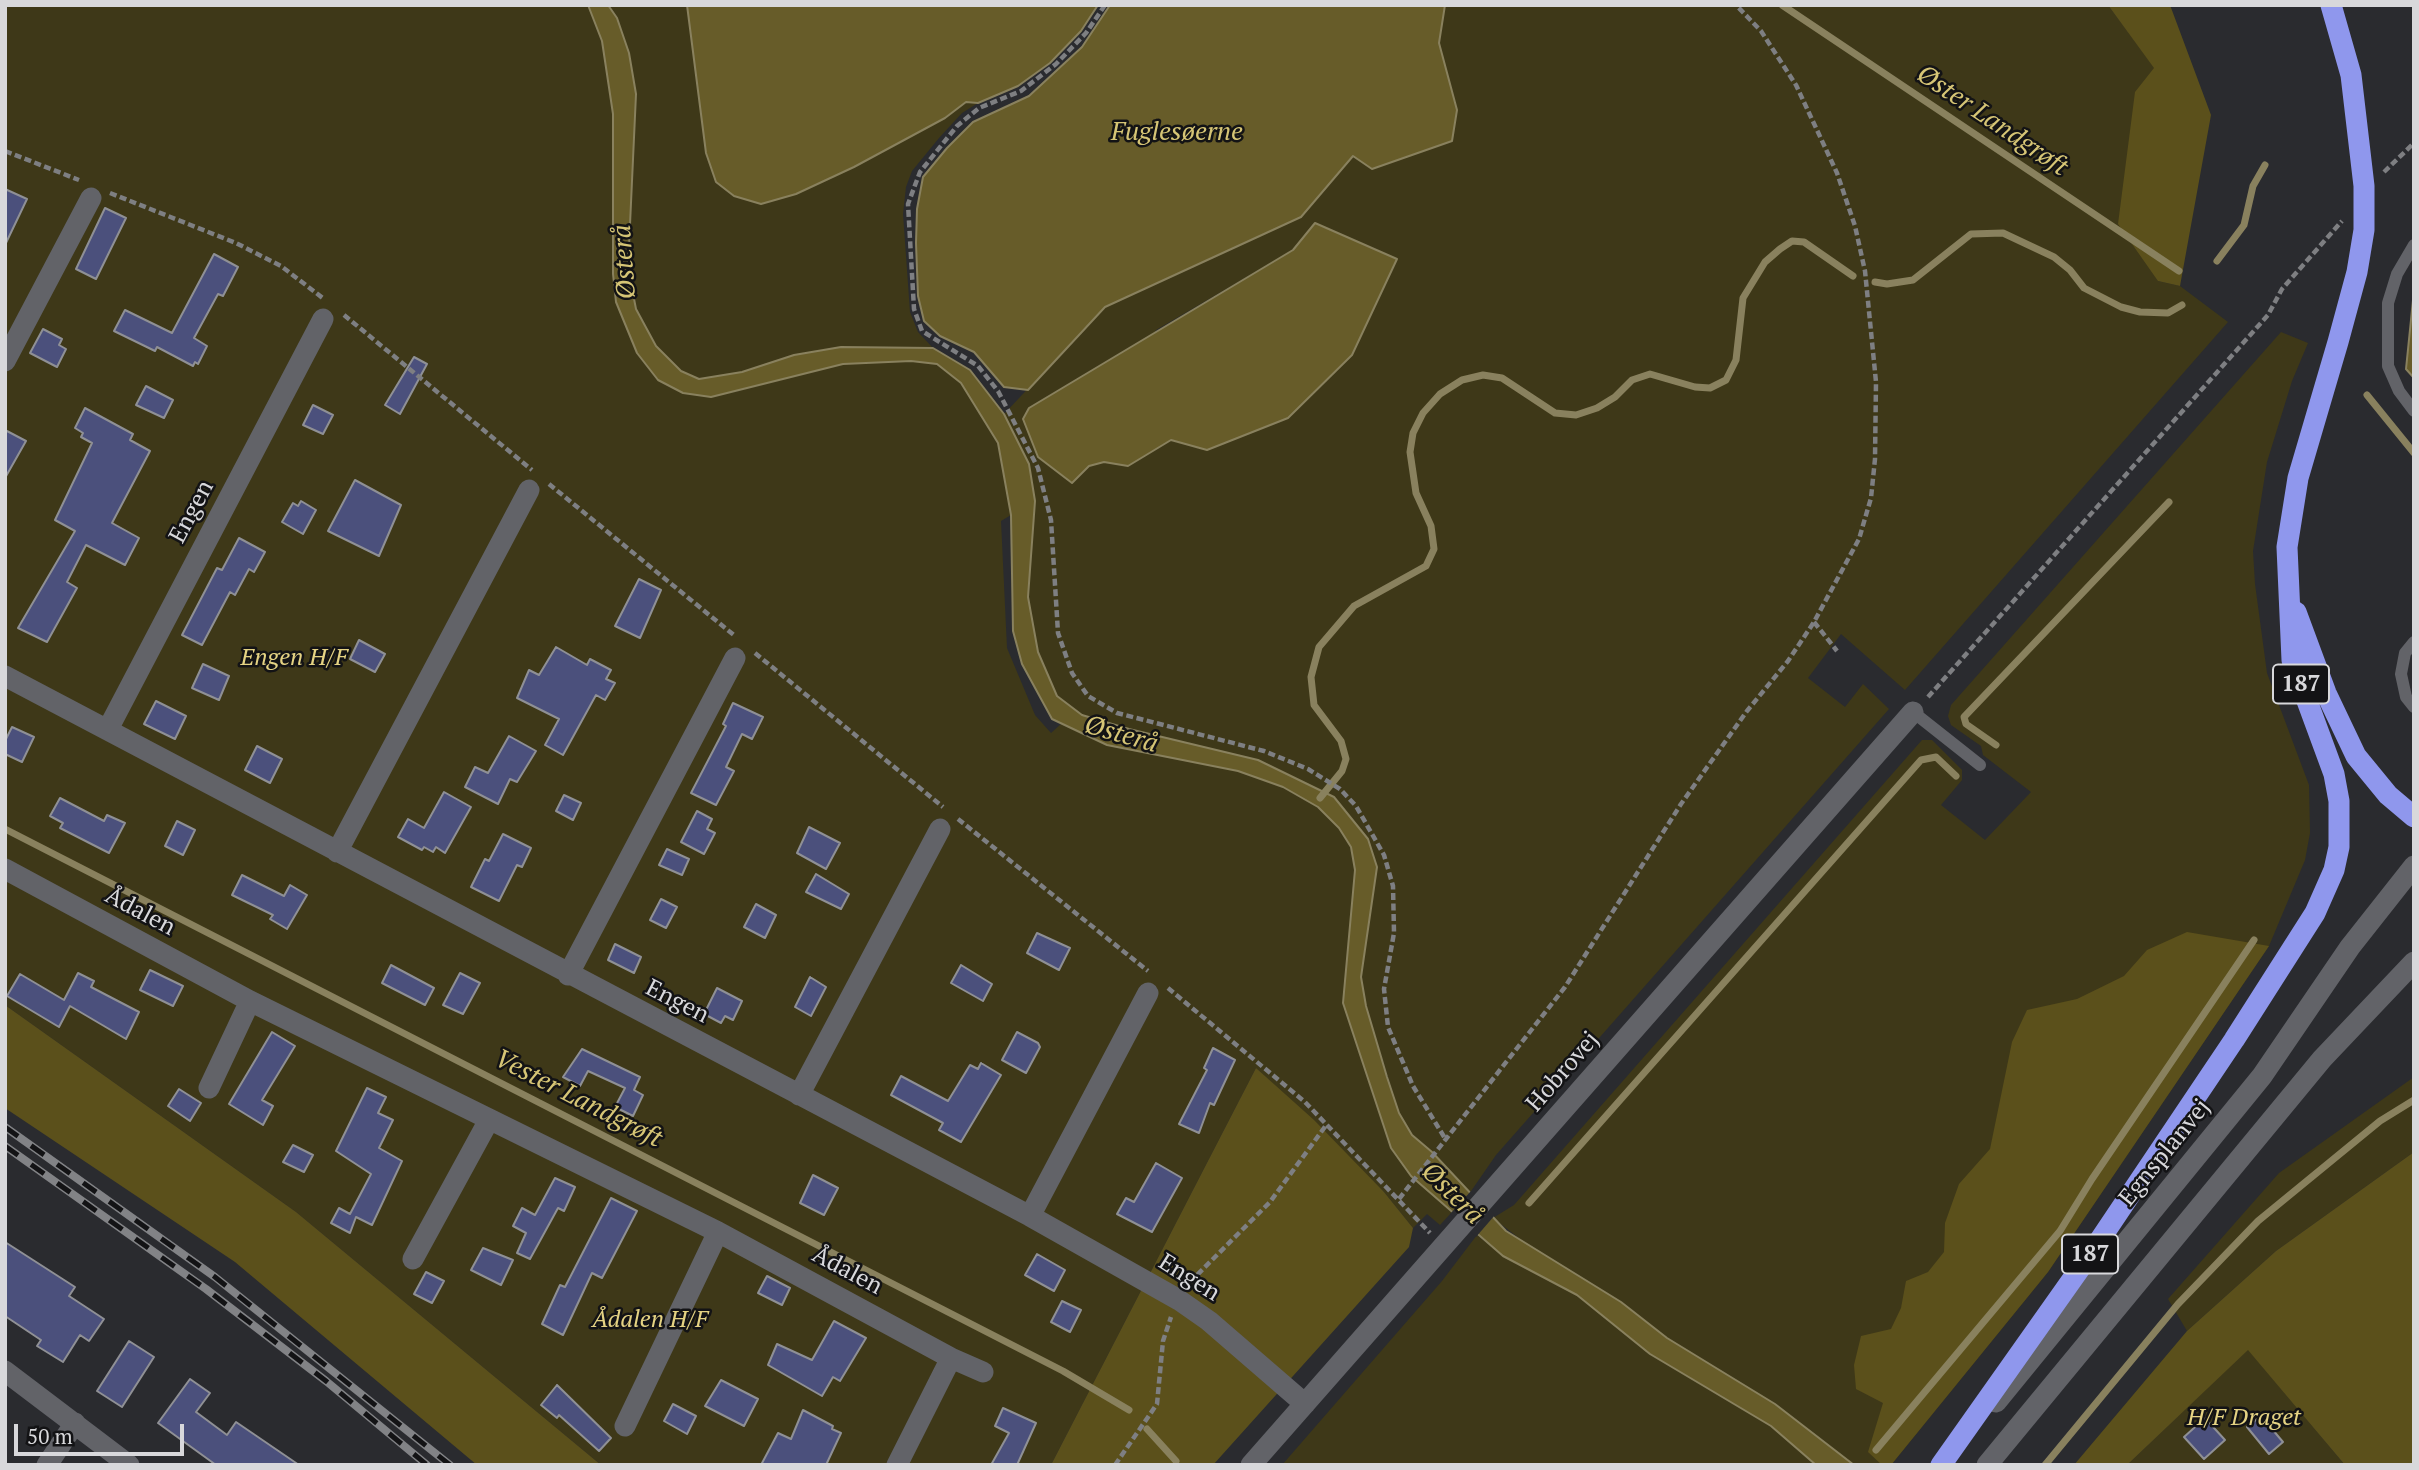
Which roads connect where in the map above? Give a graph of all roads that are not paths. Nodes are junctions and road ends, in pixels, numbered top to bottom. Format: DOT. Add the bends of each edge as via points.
graph roads {
  1 [pos="2331,5"];
  2 [pos="94,191"];
  3 [pos="2414,244"];
  4 [pos="332,312"];
  5 [pos="5,361"];
  6 [pos="2414,411"];
  7 [pos="529,490"];
  8 [pos="2288,590"];
  9 [pos="2414,642"];
  10 [pos="741,649"];
  11 [pos="5,676"];
  12 [pos="2414,707"];
  13 [pos="1913,712"];
  14 [pos="108,729"];
  15 [pos="1980,765"];
  16 [pos="2414,817"];
  17 [pos="940,829"];
  18 [pos="337,852"];
  19 [pos="2414,866"];
  20 [pos="5,869"];
  21 [pos="2414,962"];
  22 [pos="568,975"];
  23 [pos="1157,986"];
  24 [pos="250,1001"];
  25 [pos="209,1088"];
  26 [pos="799,1095"];
  27 [pos="489,1120"];
  28 [pos="1030,1216"];
  29 [pos="718,1232"];
  30 [pos="413,1259"];
  31 [pos="951,1358"];
  32 [pos="5,1371"];
  33 [pos="983,1372"];
  34 [pos="1305,1404"];
  35 [pos="75,1423"];
  36 [pos="625,1426"];
  37 [pos="47,1465"];
  38 [pos="129,1465"];
  39 [pos="897,1465"];
  40 [pos="1251,1465"];
  41 [pos="1943,1465"];
  42 [pos="1987,1465"];
  1 -- 8 [label="highway, 187" via="2351,75 2364,186 2364,230 2354,284 2294,496 2287,547"];
  2 -- 5 [label="street"];
  3 -- 6 [label="lane" via="2388,303 2388,366"];
  4 -- 14 [label="street, Engen"];
  7 -- 18 [label="street"];
  8 -- 16 [label="highway" via="2326,693 2356,756 2388,795"];
  8 -- 41 [label="highway, 187" via="2292,660 2334,774 2339,801 2339,847 2326,892 2234,1040"];
  9 -- 12 [label="lane" via="2405,653 2402,674 2406,697"];
  10 -- 22 [label="street"];
  11 -- 14 [label="street, Engen"];
  13 -- 15 [label="lane"];
  13 -- 34 [label="street, Hobrovej"];
  14 -- 18 [label="street, Engen"];
  17 -- 26 [label="street"];
  18 -- 22 [label="street, Engen"];
  19 -- 41 [label="street, Egnsplanvej" via="2350,947 2262,1076"];
  20 -- 24 [label="street, Ådalen"];
  21 -- 42 [label="street" via="2322,1059"];
  22 -- 26 [label="street, Engen"];
  23 -- 28 [label="street"];
  24 -- 25 [label="street"];
  24 -- 27 [label="street, Ådalen"];
  26 -- 28 [label="street, Engen"];
  27 -- 29 [label="street, Ådalen"];
  27 -- 30 [label="street"];
  28 -- 34 [label="street, Engen" via="1179,1300"];
  29 -- 31 [label="street, Ådalen"];
  29 -- 36 [label="street"];
  31 -- 33 [label="street, Ådalen"];
  31 -- 39 [label="street"];
  32 -- 35 [label="street"];
  34 -- 40 [label="street, Hobrovej"];
  35 -- 37 [label="street"];
  35 -- 38 [label="street"];
}
